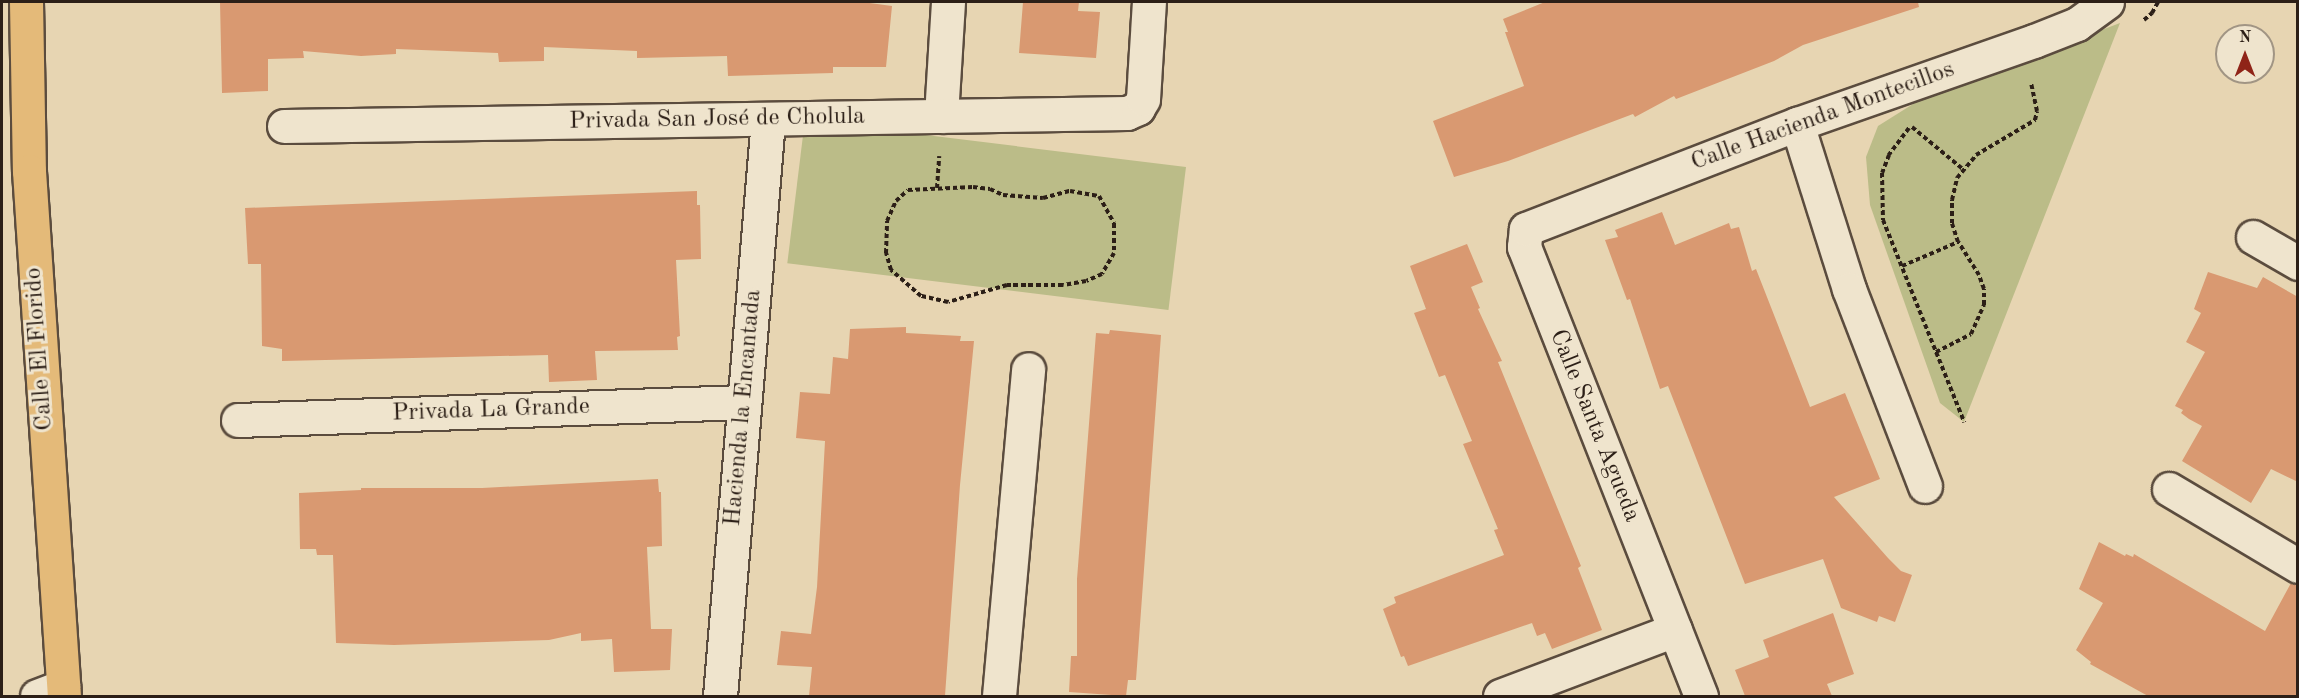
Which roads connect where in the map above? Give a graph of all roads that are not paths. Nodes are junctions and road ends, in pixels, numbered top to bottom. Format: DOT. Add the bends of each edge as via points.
graph roads {
  1 [pos="26,2"];
  2 [pos="948,2"];
  3 [pos="1149,2"];
  4 [pos="2107,2"];
  5 [pos="941,116"];
  6 [pos="768,120"];
  7 [pos="1797,124"];
  8 [pos="284,126"];
  9 [pos="1534,225"];
  10 [pos="2253,237"];
  11 [pos="2298,263"];
  12 [pos="1028,369"];
  13 [pos="744,402"];
  14 [pos="238,420"];
  15 [pos="1925,486"];
  16 [pos="2169,489"];
  17 [pos="2298,566"];
  18 [pos="1675,630"];
  19 [pos="55,693"];
  20 [pos="702,696"];
  21 [pos="720,696"];
  22 [pos="999,696"];
  23 [pos="1500,696"];
  24 [pos="1701,696"];
  1 -- 19 [label="main road, Calle El Florido" via="30,183"];
  2 -- 5 [label="street"];
  3 -- 5 [label="street, Privada San José de Cholula" via="1143,99 1138,108 1127,113"];
  4 -- 7 [label="street, Calle Hacienda Montecillos" via="2077,24 2034,41"];
  5 -- 6 [label="street, Privada San José de Cholula"];
  6 -- 8 [label="street, Privada San José de Cholula"];
  6 -- 13 [label="street, Hacienda la Encantada"];
  7 -- 9 [label="street, Calle Hacienda Montecillos"];
  7 -- 15 [label="street" via="1849,289"];
  9 -- 18 [label="street, Calle Santa Agueda" via="1526,229 1524,247"];
  10 -- 11 [label="street"];
  12 -- 22 [label="street"];
  13 -- 14 [label="street, Privada La Grande"];
  13 -- 21 [label="street, Hacienda la Encantada"];
  16 -- 17 [label="street"];
  18 -- 23 [label="street"];
  18 -- 24 [label="street, Calle Santa Agueda"];
  20 -- 21 [label="street"];
}
